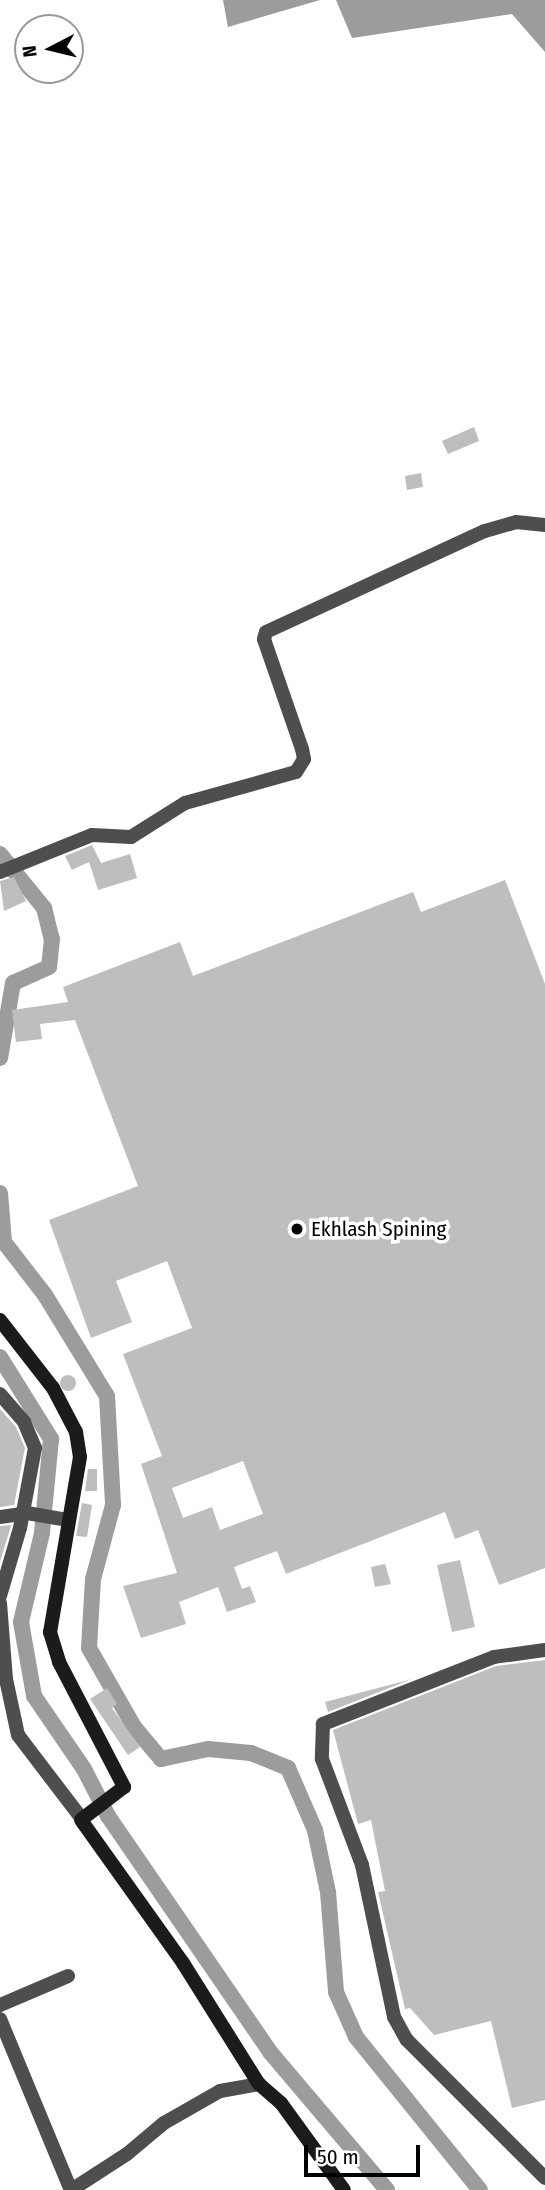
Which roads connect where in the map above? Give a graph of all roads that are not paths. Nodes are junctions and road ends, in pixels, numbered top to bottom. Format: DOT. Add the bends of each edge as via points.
graph roads {
  1 [pos="545,525"];
  2 [pos="0,872"];
  3 [pos="0,1320"];
  4 [pos="0,1394"];
  5 [pos="24,1513"];
  6 [pos="0,1517"];
  7 [pos="68,1520"];
  8 [pos="0,1596"];
  9 [pos="0,1603"];
  10 [pos="545,1650"];
  11 [pos="82,1819"];
  12 [pos="68,1976"];
  13 [pos="0,2005"];
  14 [pos="0,2019"];
  15 [pos="259,2084"];
  16 [pos="545,2178"];
  17 [pos="72,2189"];
  18 [pos="344,2190"];
  1 -- 2 [label="street" via="516,522 485,531 266,632 302,749 304,759 296,772 185,803 131,837 92,835"];
  3 -- 7 [label="street" via="54,1388 76,1432 80,1457"];
  4 -- 5 [label="street" via="24,1422 35,1448"];
  5 -- 6 [label="street"];
  5 -- 7 [label="street"];
  5 -- 8 [label="street"];
  7 -- 11 [label="street" via="50,1632 59,1662 124,1787"];
  9 -- 11 [label="street" via="6,1679 18,1735"];
  10 -- 16 [label="street" via="494,1657 323,1724 322,1759 362,1865 394,2017 407,2040"];
  11 -- 15 [label="street"];
  12 -- 13 [label="street"];
  14 -- 17 [label="street"];
  15 -- 17 [label="street" via="220,2091 164,2123 127,2154"];
  15 -- 18 [label="street" via="281,2103"];
}
